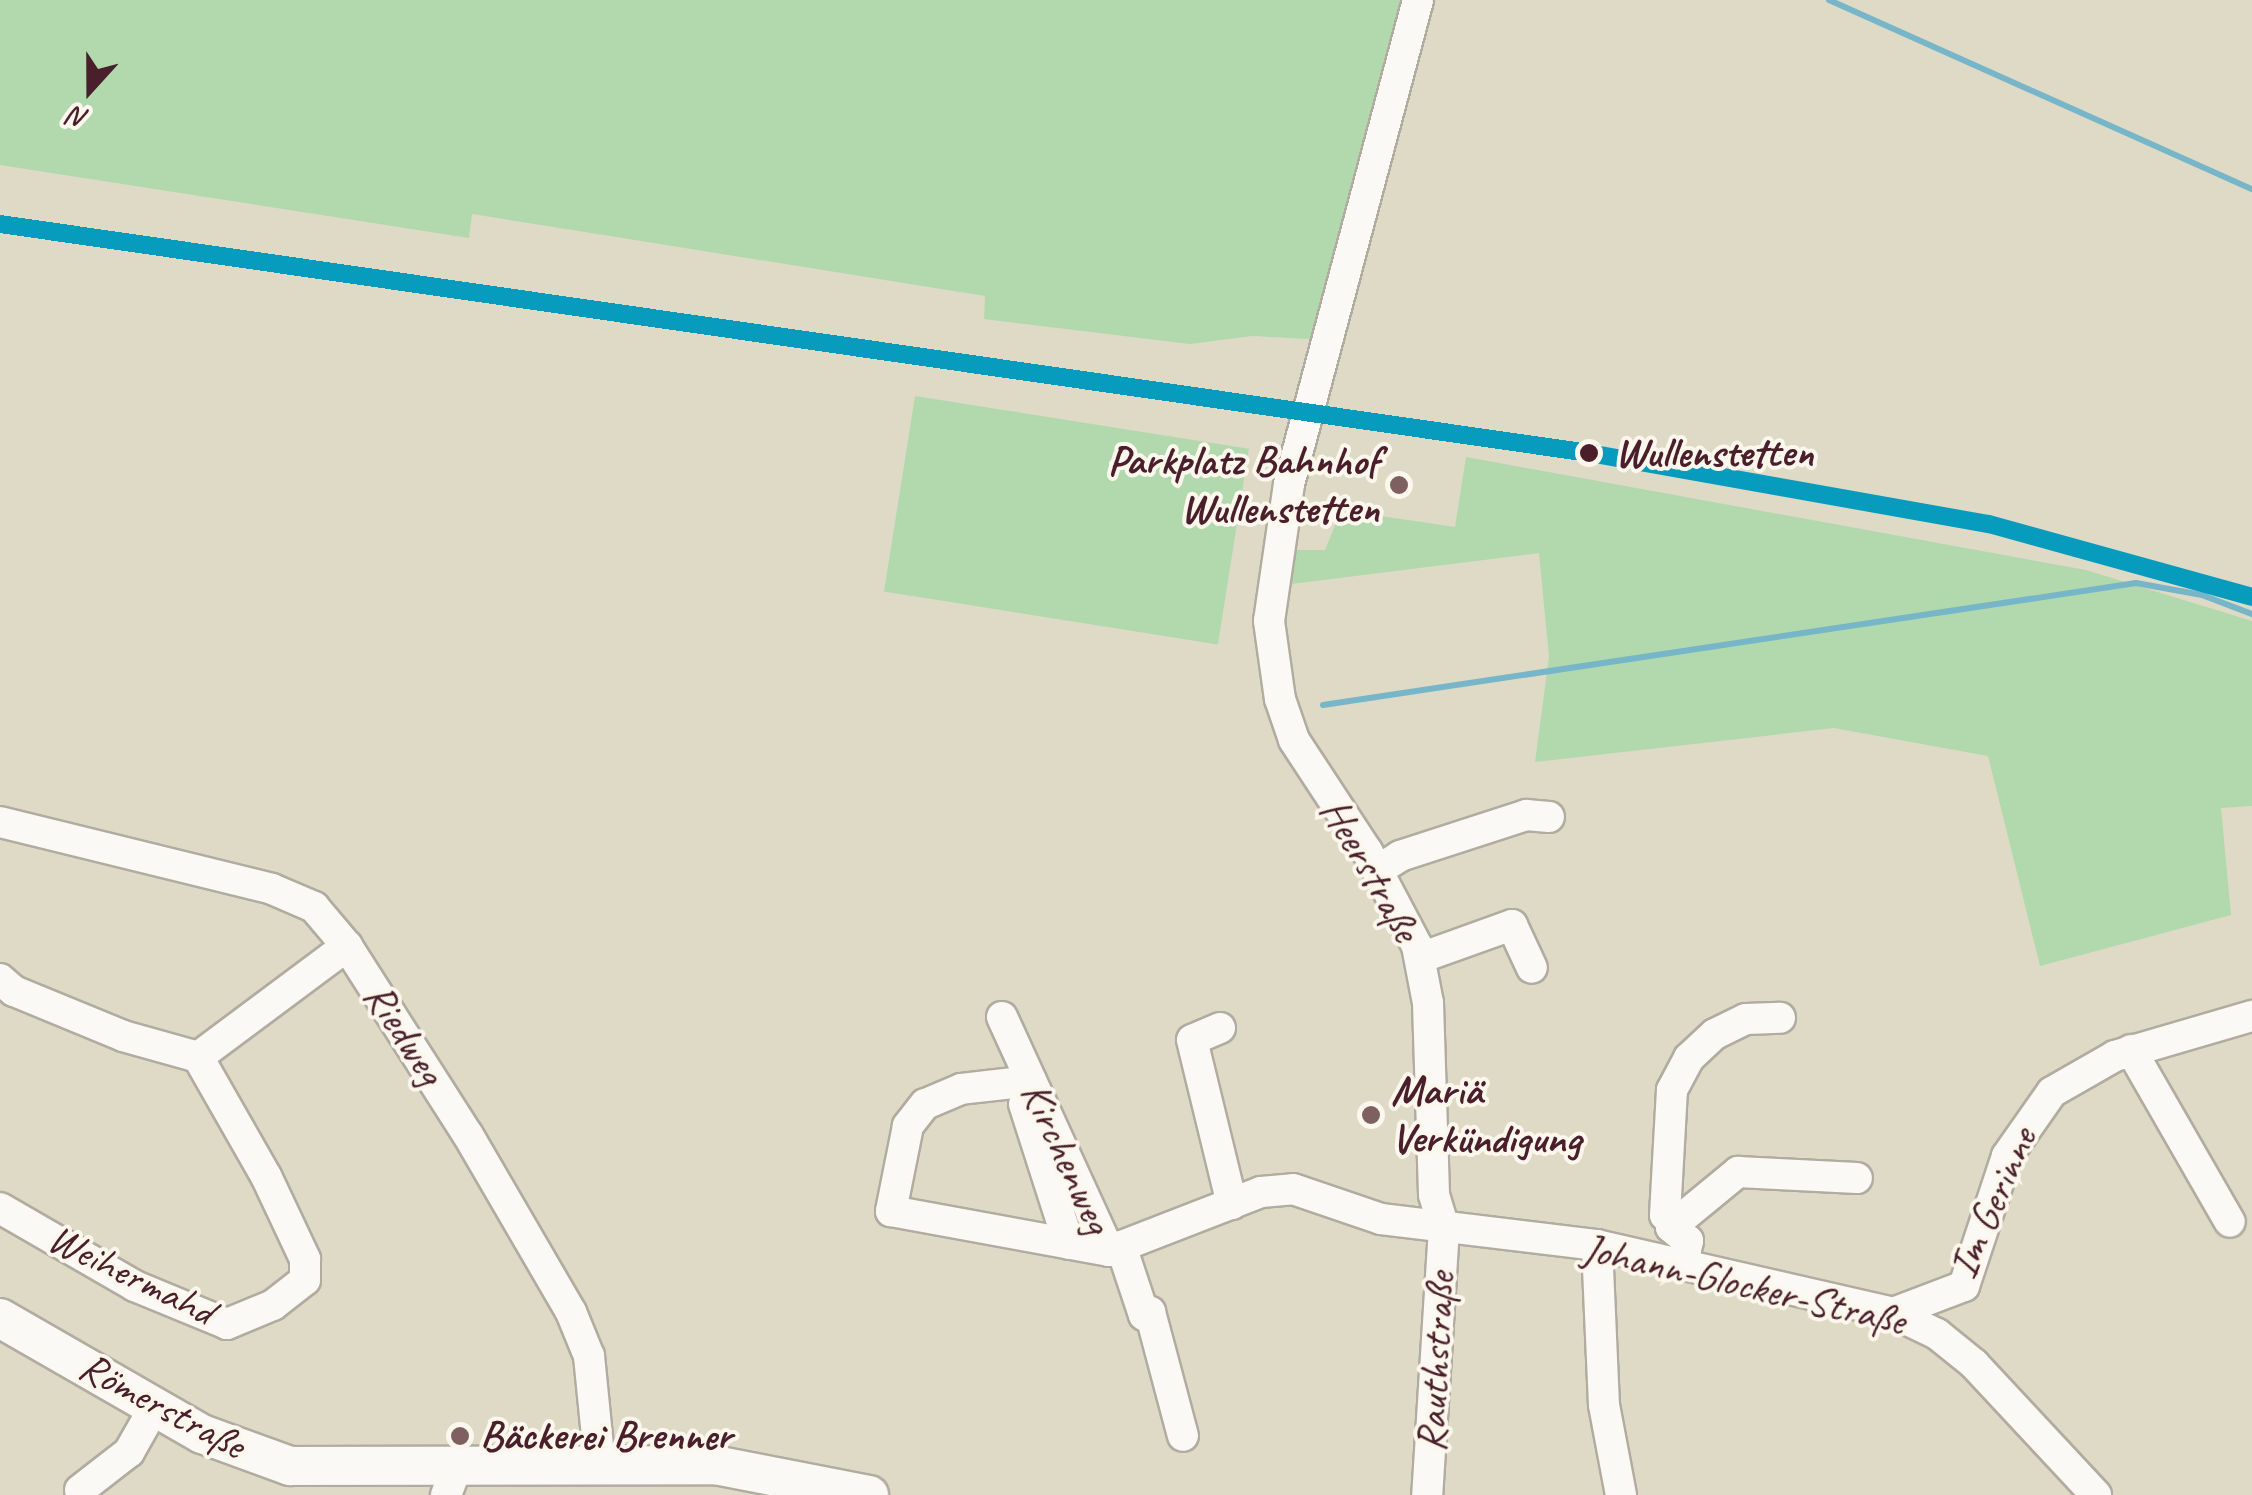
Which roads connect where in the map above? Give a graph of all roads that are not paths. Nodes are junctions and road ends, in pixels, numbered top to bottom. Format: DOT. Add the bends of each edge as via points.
graph roads {
  1 [pos="1418,0"];
  2 [pos="1549,816"];
  3 [pos="0,822"];
  4 [pos="1378,870"];
  5 [pos="347,946"];
  6 [pos="1420,958"];
  7 [pos="1532,968"];
  8 [pos="0,978"];
  9 [pos="2252,1016"];
  10 [pos="1002,1017"];
  11 [pos="1780,1018"];
  12 [pos="1220,1028"];
  13 [pos="2131,1050"];
  14 [pos="198,1057"];
  15 [pos="1024,1081"];
  16 [pos="1857,1178"];
  17 [pos="1232,1204"];
  18 [pos="0,1208"];
  19 [pos="2230,1222"];
  20 [pos="1672,1225"];
  21 [pos="1444,1228"];
  22 [pos="1069,1244"];
  23 [pos="1597,1245"];
  24 [pos="1115,1249"];
  25 [pos="1640,1255"];
  26 [pos="1683,1264"];
  27 [pos="1893,1313"];
  28 [pos="0,1318"];
  29 [pos="154,1408"];
  30 [pos="1182,1436"];
  31 [pos="600,1466"];
  32 [pos="450,1483"];
  33 [pos="80,1490"];
  34 [pos="869,1495"];
  35 [pos="1427,1495"];
  36 [pos="1620,1495"];
  37 [pos="2096,1495"];
  1 -- 4 [label="street, Heerstraße" via="1288,484 1270,621 1280,699 1301,752"];
  2 -- 4 [label="street" via="1526,815 1400,856"];
  3 -- 5 [label="street, Riedweg" via="272,889 314,906"];
  4 -- 6 [label="street, Heerstraße"];
  5 -- 14 [label="street"];
  5 -- 31 [label="street, Riedweg" via="571,1312 589,1356"];
  6 -- 7 [label="street" via="1512,925"];
  6 -- 21 [label="street, Heerstraße" via="1428,1003 1434,1195"];
  8 -- 14 [label="street" via="14,992 123,1036"];
  9 -- 13 [label="street, Im Gerinne"];
  10 -- 15 [label="street, Kirchenweg"];
  11 -- 20 [label="street" via="1746,1019 1715,1034 1681,1074 1670,1114 1665,1215"];
  12 -- 17 [label="street" via="1192,1040"];
  13 -- 19 [label="street"];
  13 -- 27 [label="street, Im Gerinne" via="2072,1076 2032,1114 2007,1156 1964,1286"];
  14 -- 18 [label="street, Weihermahd" via="305,1259 306,1280 273,1305 227,1324 135,1286"];
  15 -- 22 [label="street"];
  15 -- 22 [label="street" via="961,1088 925,1104 908,1126 891,1211"];
  15 -- 24 [label="street, Kirchenweg"];
  16 -- 20 [label="street" via="1738,1172"];
  17 -- 21 [label="street, Kirchenweg" via="1293,1188 1381,1218"];
  17 -- 24 [label="street, Kirchenweg"];
  20 -- 25 [label="street" via="1644,1240"];
  20 -- 26 [label="street" via="1688,1241"];
  21 -- 23 [label="street, Johann-Glocker-Straße"];
  21 -- 35 [label="street, Rauthstraße"];
  22 -- 24 [label="street"];
  23 -- 25 [label="street, Johann-Glocker-Straße"];
  23 -- 36 [label="street" via="1604,1405"];
  24 -- 30 [label="street" via="1144,1314 1150,1312"];
  25 -- 26 [label="street, Johann-Glocker-Straße"];
  26 -- 27 [label="street, Johann-Glocker-Straße"];
  27 -- 37 [label="street, Johann-Glocker-Straße" via="1938,1334 1974,1364"];
  28 -- 29 [label="main road, Römerstraße"];
  29 -- 32 [label="main road, Römerstraße" via="244,1453 290,1466"];
  29 -- 33 [label="street" via="129,1452"];
  31 -- 32 [label="main road, Römerstraße"];
  31 -- 34 [label="main road, Römerstraße" via="715,1465"];
}
